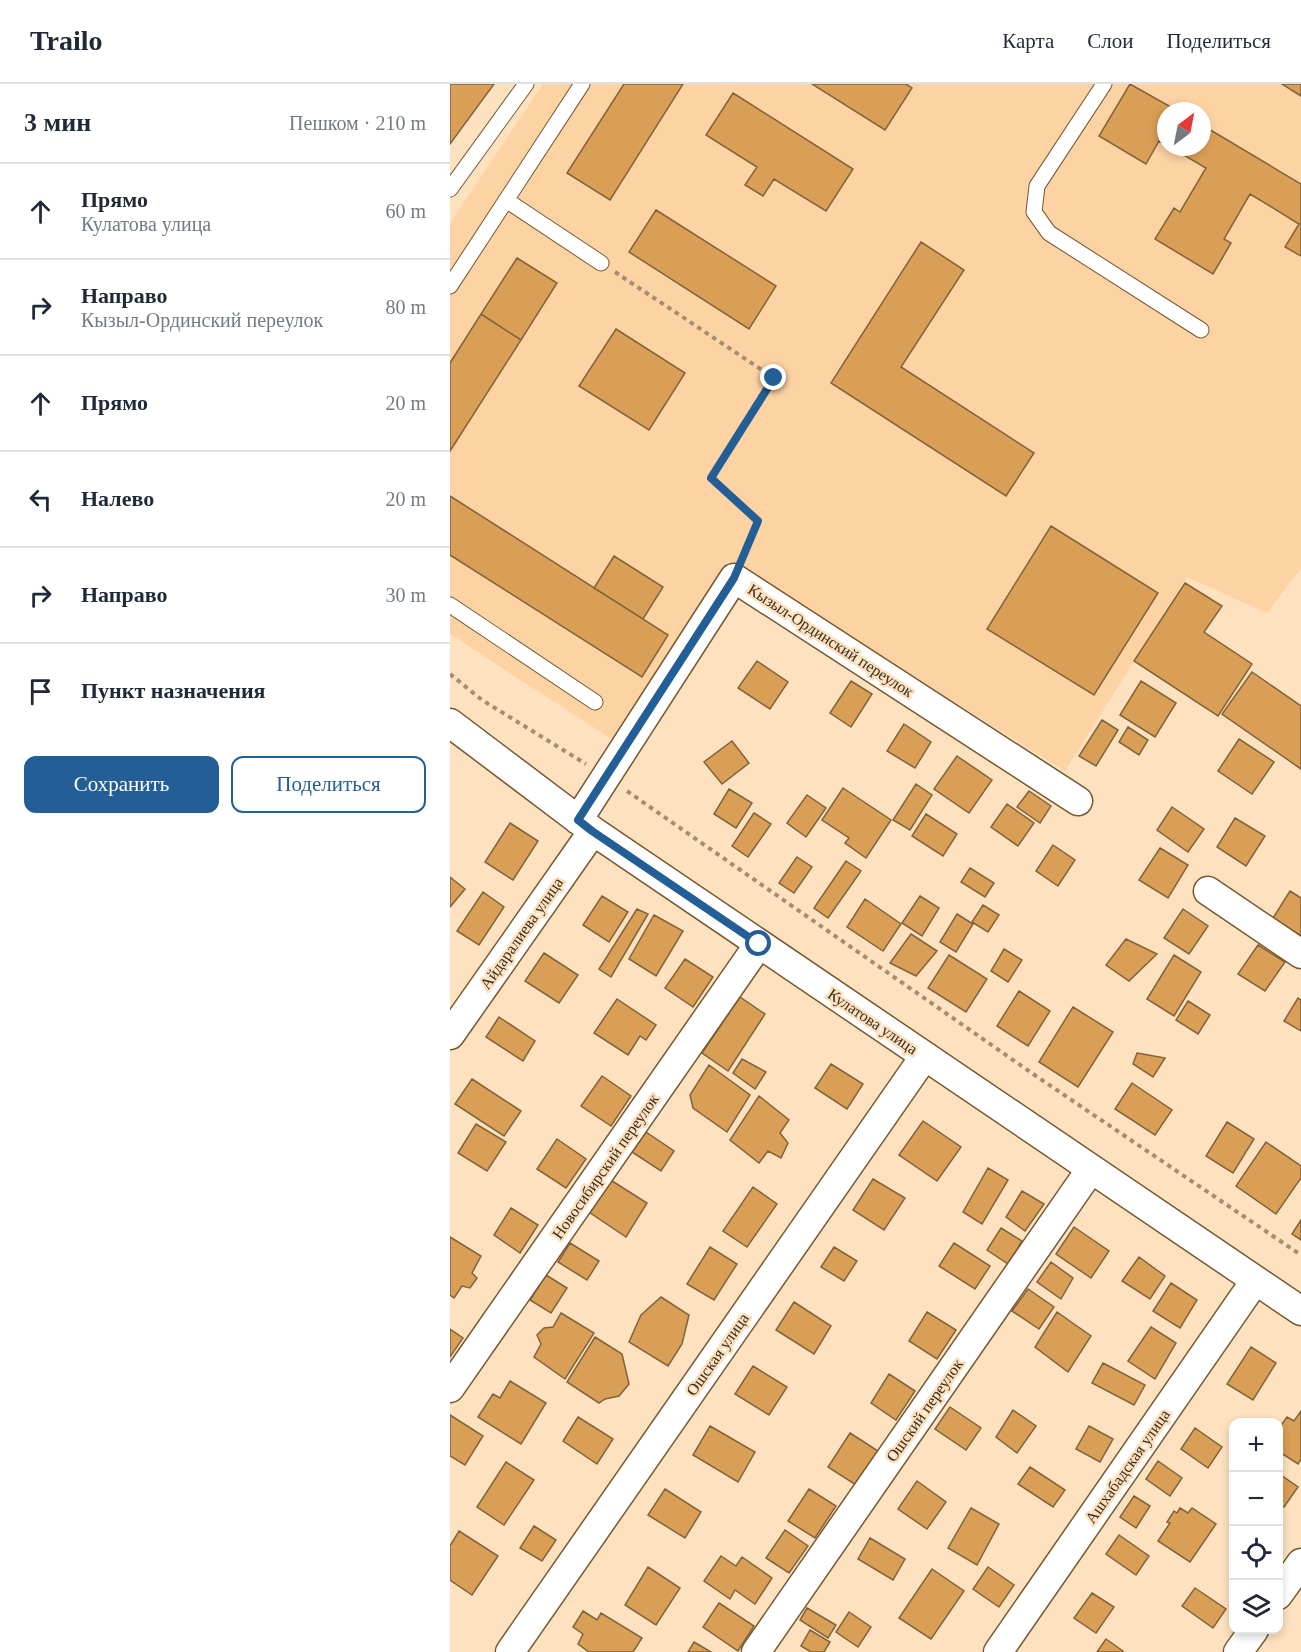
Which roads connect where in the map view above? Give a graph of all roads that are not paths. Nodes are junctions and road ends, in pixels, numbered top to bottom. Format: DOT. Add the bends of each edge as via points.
graph roads {
  1 [pos="525,84"];
  2 [pos="582,84"];
  3 [pos="1104,84"];
  4 [pos="450,189"];
  5 [pos="506,200"];
  6 [pos="601,263"];
  7 [pos="450,286"];
  8 [pos="1201,330"];
  9 [pos="450,605"];
  10 [pos="595,702"];
  11 [pos="450,723"];
  12 [pos="1078,801"];
  13 [pos="585,826"];
  14 [pos="1208,891"];
  15 [pos="759,944"];
  16 [pos="1301,954"];
  17 [pos="450,1035"];
  18 [pos="924,1057"];
  19 [pos="1091,1168"];
  20 [pos="1255,1281"];
  21 [pos="1301,1311"];
  22 [pos="450,1388"];
  23 [pos="1301,1563"];
  24 [pos="1283,1588"];
  25 [pos="1251,1634"];
  26 [pos="510,1652"];
  27 [pos="756,1652"];
  28 [pos="998,1652"];
  29 [pos="1238,1652"];
  1 -- 4 [label="lane"];
  2 -- 5 [label="lane"];
  3 -- 8 [label="lane" via="1037,186 1034,212 1049,233"];
  5 -- 6 [label="lane"];
  5 -- 7 [label="lane"];
  9 -- 10 [label="lane"];
  11 -- 13 [label="street, Кулатова улица"];
  12 -- 13 [label="street, Кызыл-Ординский переулок" via="734,578 606,777"];
  13 -- 15 [label="street, Кулатова улица"];
  13 -- 17 [label="street, Айдаралиева улица"];
  14 -- 16 [label="street"];
  15 -- 18 [label="street, Кулатова улица"];
  15 -- 22 [label="street, Новосибирский переулок"];
  18 -- 19 [label="street, Кулатова улица"];
  18 -- 26 [label="street, Ошская улица"];
  19 -- 20 [label="street, Кулатова улица"];
  19 -- 27 [label="street, Ошский переулок"];
  20 -- 21 [label="street, Кулатова улица"];
  20 -- 28 [label="street, Ашхабадская улица"];
  23 -- 24 [label="street"];
  25 -- 29 [label="street"];
}
